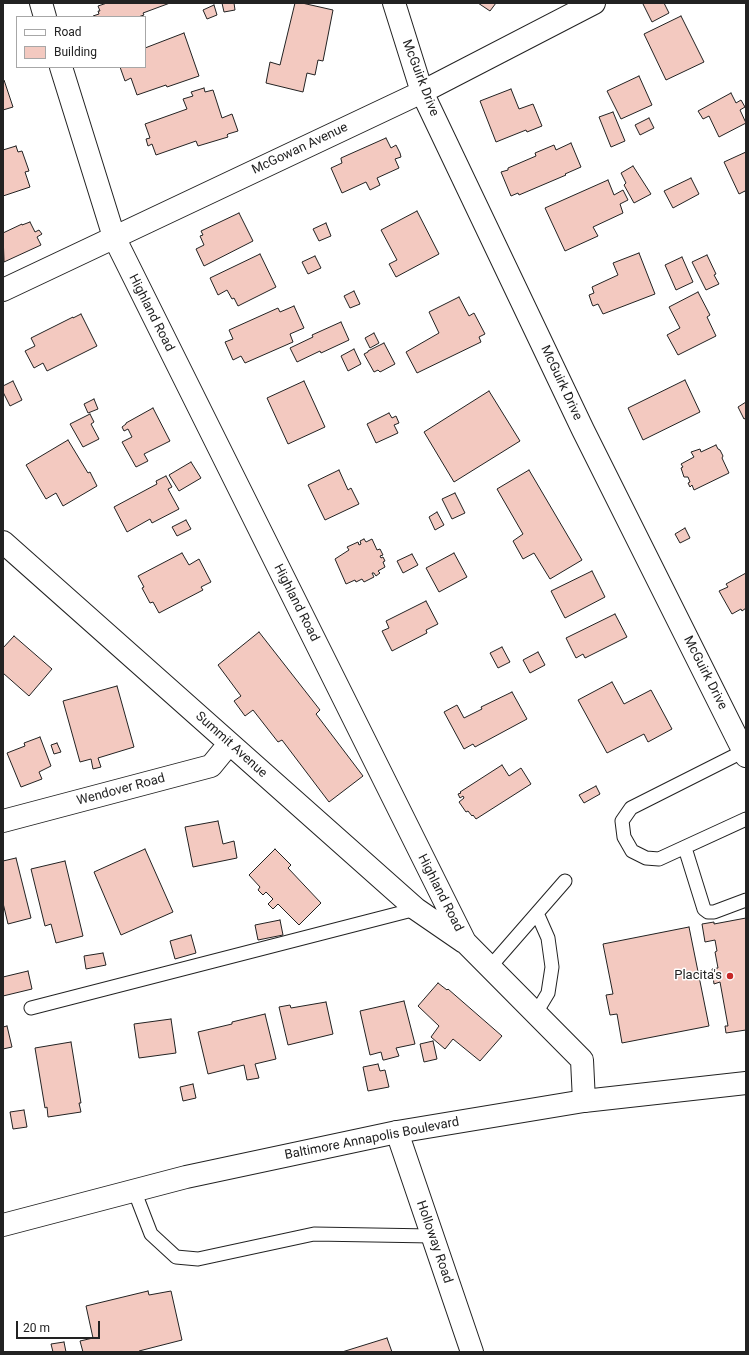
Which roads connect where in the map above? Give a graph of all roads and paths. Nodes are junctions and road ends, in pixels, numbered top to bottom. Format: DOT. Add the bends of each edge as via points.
graph roads {
  1 [pos="41,3"];
  2 [pos="394,3"];
  3 [pos="594,3"];
  4 [pos="45,16"];
  5 [pos="61,68"];
  6 [pos="422,92"];
  7 [pos="114,237"];
  8 [pos="3,290"];
  9 [pos="3,542"];
  10 [pos="229,744"];
  11 [pos="745,753"];
  12 [pos="746,819"];
  13 [pos="3,821"];
  14 [pos="684,848"];
  15 [pos="565,881"];
  16 [pos="746,900"];
  17 [pos="416,909"];
  18 [pos="537,913"];
  19 [pos="465,942"];
  20 [pos="490,967"];
  21 [pos="31,1008"];
  22 [pos="536,1013"];
  23 [pos="746,1084"];
  24 [pos="584,1101"];
  25 [pos="397,1132"];
  26 [pos="134,1190"];
  27 [pos="3,1225"];
  28 [pos="432,1236"];
  29 [pos="472,1352"];
  1 -- 4 [label="street"];
  2 -- 6 [label="street, McGuirk Drive"];
  3 -- 6 [label="street, McGowan Avenue"];
  5 -- 7 [label="street, Highland Road"];
  6 -- 7 [label="street, McGowan Avenue"];
  6 -- 11 [label="street, McGuirk Drive" via="583,430"];
  7 -- 8 [label="street, McGowan Avenue"];
  7 -- 19 [label="street, Highland Road"];
  9 -- 10 [label="street, Summit Avenue"];
  10 -- 13 [label="street, Wendover Road" via="210,766"];
  10 -- 17 [label="street, Summit Avenue"];
  11 -- 14 [label="lane" via="631,808 622,821 624,837 632,851 646,858 659,859"];
  12 -- 14 [label="lane"];
  14 -- 16 [label="lane" via="704,909 714,912"];
  15 -- 18 [label="lane"];
  17 -- 19 [label="street, Summit Avenue"];
  17 -- 21 [label="lane"];
  18 -- 20 [label="lane"];
  18 -- 22 [label="lane" via="548,938 552,967 548,994"];
  19 -- 20 [label="street, Highland Road"];
  20 -- 22 [label="street, Highland Road"];
  22 -- 24 [label="street, Highland Road" via="582,1060"];
  23 -- 24 [label="street, Baltimore Annapolis Boulevard"];
  24 -- 25 [label="street, Baltimore Annapolis Boulevard"];
  25 -- 26 [label="street, Baltimore Annapolis Boulevard"];
  25 -- 28 [label="street, Holloway Road"];
  26 -- 27 [label="street, Baltimore Annapolis Boulevard"];
  26 -- 28 [label="lane" via="151,1234 176,1257 198,1259 314,1234"];
  28 -- 29 [label="street, Holloway Road"];
}
